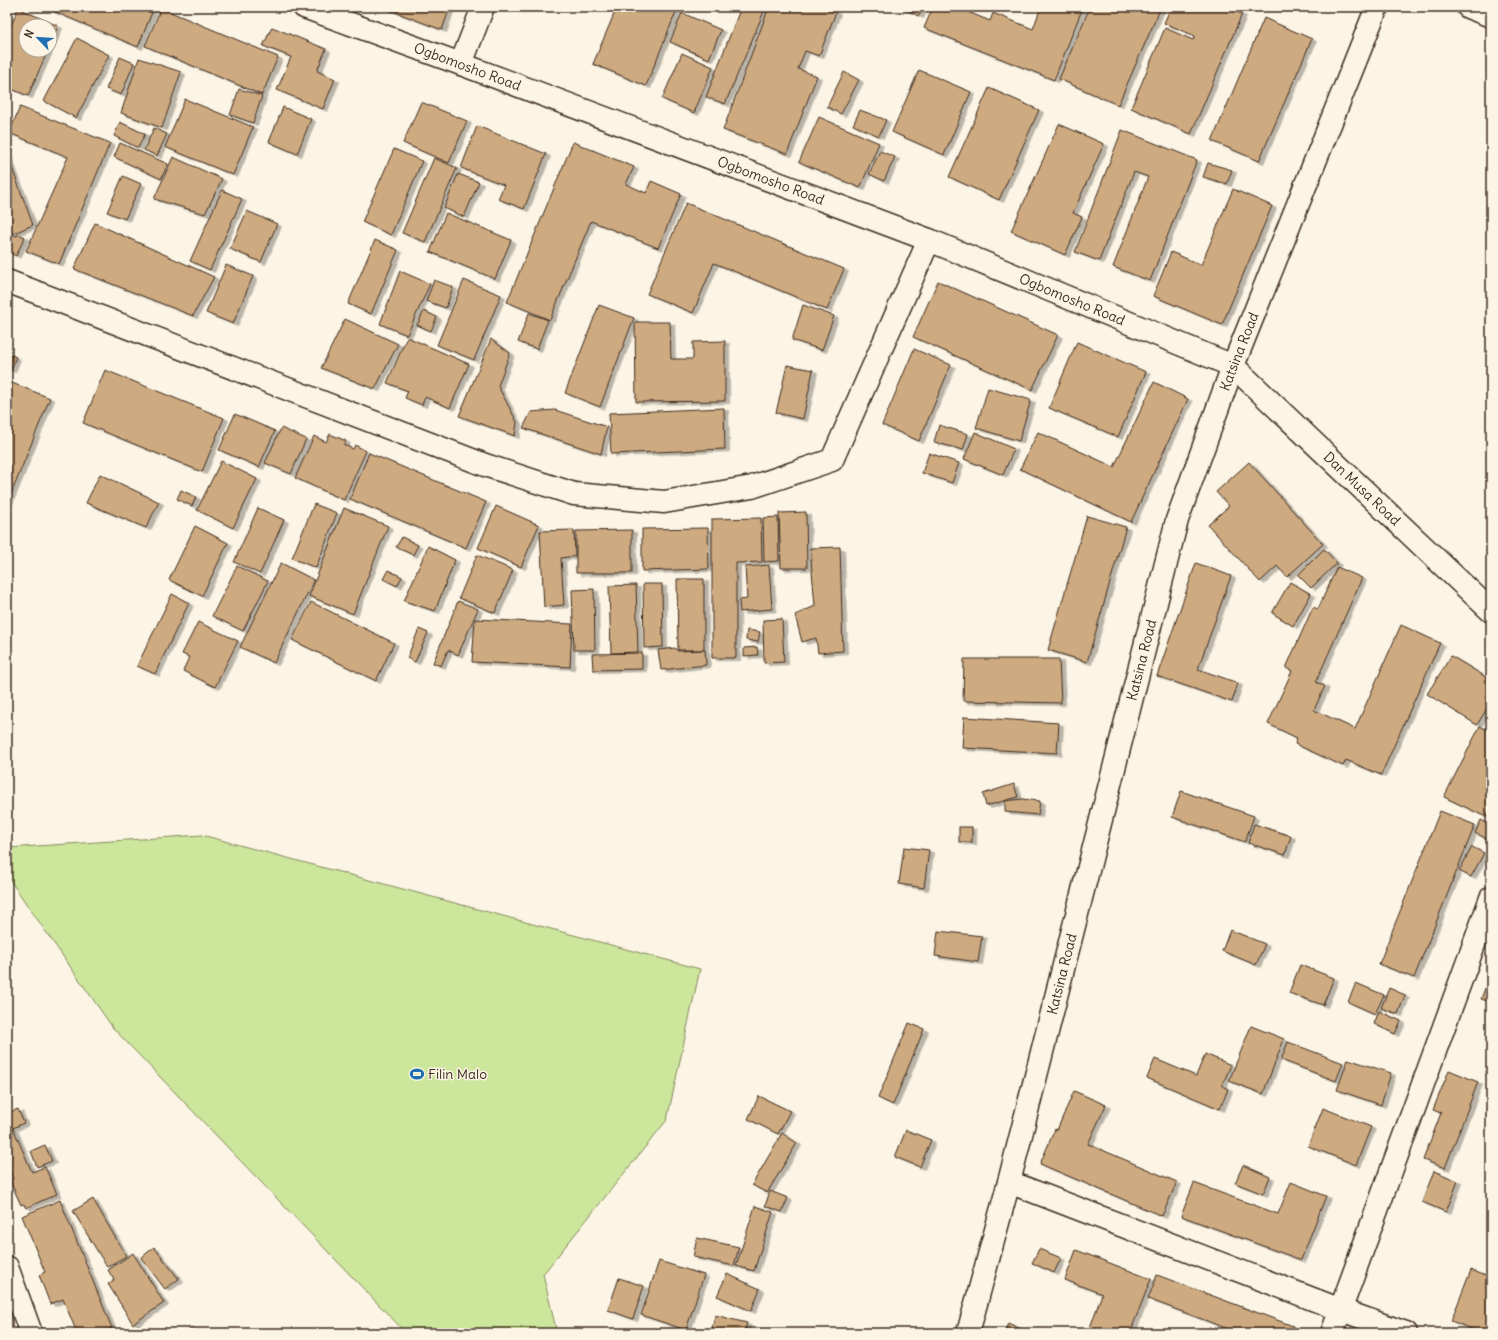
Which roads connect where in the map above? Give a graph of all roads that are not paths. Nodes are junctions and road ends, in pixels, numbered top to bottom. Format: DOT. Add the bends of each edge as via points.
graph roads {
  1 [pos="304,7"];
  2 [pos="482,7"];
  3 [pos="1377,7"];
  4 [pos="1468,7"];
  5 [pos="1491,16"];
  6 [pos="461,64"];
  7 [pos="929,240"];
  8 [pos="7,281"];
  9 [pos="1233,366"];
  10 [pos="1491,611"];
  11 [pos="1491,898"];
  12 [pos="1009,1182"];
  13 [pos="7,1267"];
  14 [pos="1341,1310"];
  15 [pos="31,1333"];
  16 [pos="968,1333"];
  17 [pos="1332,1333"];
  18 [pos="1406,1333"];
  1 -- 6 [label="street, Ogbomosho Road"];
  2 -- 6 [label="street"];
  3 -- 9 [label="street, Katsina Road"];
  4 -- 5 [label="street"];
  6 -- 7 [label="street, Ogbomosho Road"];
  7 -- 8 [label="street" via="832,460 752,487 664,502 574,494 486,466"];
  7 -- 9 [label="street, Ogbomosho Road"];
  9 -- 10 [label="street, Dan Musa Road"];
  9 -- 12 [label="street, Katsina Road" via="1177,520"];
  11 -- 14 [label="street"];
  12 -- 14 [label="street"];
  12 -- 16 [label="street, Katsina Road"];
  13 -- 15 [label="street"];
  14 -- 17 [label="street"];
  14 -- 18 [label="street"];
}
